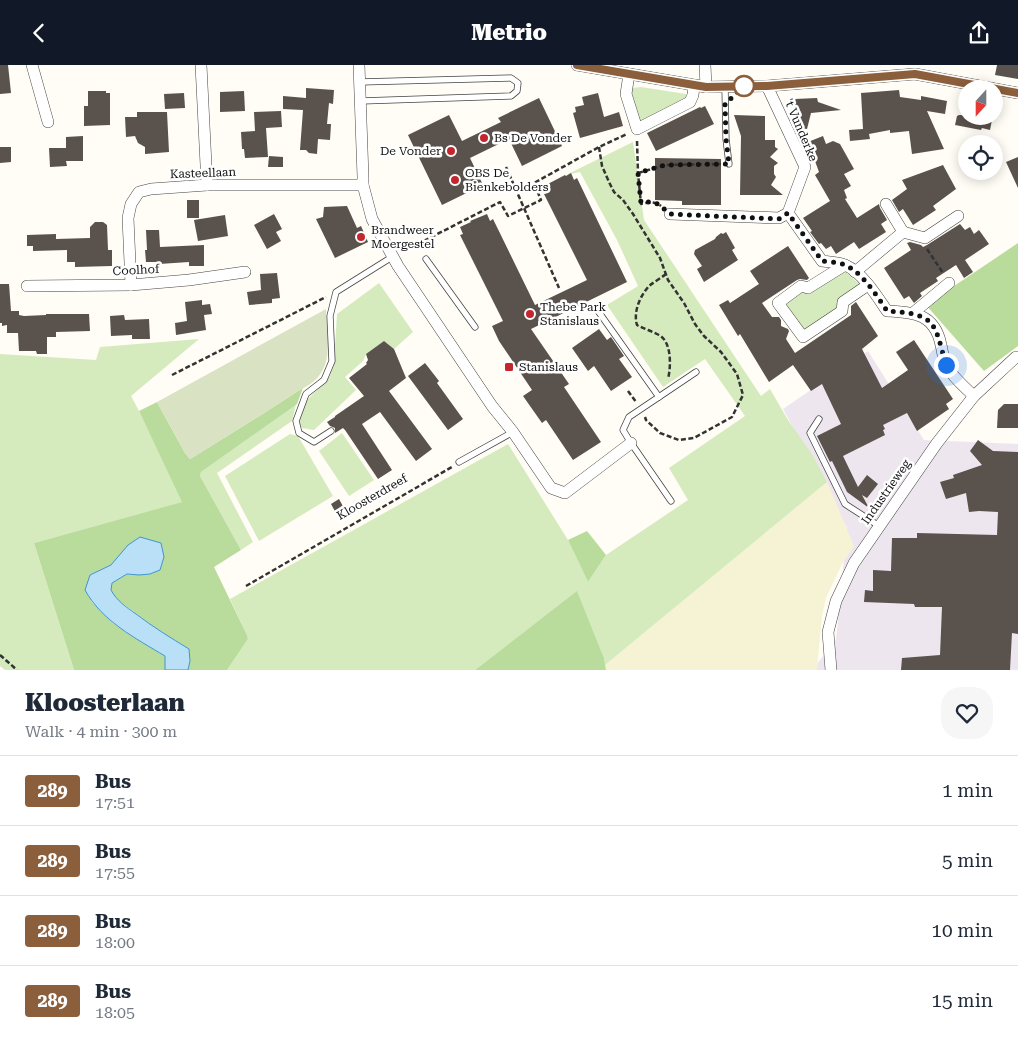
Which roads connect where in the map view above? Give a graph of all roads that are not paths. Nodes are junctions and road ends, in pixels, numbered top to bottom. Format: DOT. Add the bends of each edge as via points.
graph roads {
  1 [pos="32,65"];
  2 [pos="201,65"];
  3 [pos="359,65"];
  4 [pos="577,65"];
  5 [pos="705,65"];
  6 [pos="628,74"];
  7 [pos="360,82"];
  8 [pos="767,86"];
  9 [pos="700,87"];
  10 [pos="725,87"];
  11 [pos="1018,93"];
  12 [pos="360,101"];
  13 [pos="48,122"];
  14 [pos="729,164"];
  15 [pos="207,185"];
  16 [pos="364,185"];
  17 [pos="886,204"];
  18 [pos="788,213"];
  19 [pos="670,214"];
  20 [pos="958,215"];
  21 [pos="903,232"];
  22 [pos="392,257"];
  23 [pos="426,259"];
  24 [pos="844,265"];
  25 [pos="245,272"];
  26 [pos="855,272"];
  27 [pos="950,283"];
  28 [pos="131,285"];
  29 [pos="868,285"];
  30 [pos="27,286"];
  31 [pos="598,311"];
  32 [pos="913,313"];
  33 [pos="475,327"];
  34 [pos="1018,357"];
  35 [pos="696,372"];
  36 [pos="974,395"];
  37 [pos="661,396"];
  38 [pos="820,419"];
  39 [pos="331,431"];
  40 [pos="513,433"];
  41 [pos="631,443"];
  42 [pos="459,462"];
  43 [pos="671,501"];
  44 [pos="879,526"];
  45 [pos="832,670"];
  1 -- 13 [label="street"];
  2 -- 15 [label="street"];
  3 -- 7 [label="street"];
  4 -- 6 [label="street"];
  5 -- 9 [label="street"];
  6 -- 9 [label="street"];
  6 -- 9 [label="street" via="626,94 637,129 690,102"];
  7 -- 12 [label="street"];
  7 -- 12 [label="lane" via="511,78 518,83 517,91 510,97"];
  8 -- 10 [label="street"];
  8 -- 11 [label="street" via="915,74"];
  8 -- 18 [label="street, 't Vunderke" via="805,167"];
  9 -- 10 [label="street"];
  10 -- 14 [label="lane"];
  12 -- 16 [label="street"];
  15 -- 16 [label="street, Kasteellaan"];
  15 -- 28 [label="street, Kasteellaan" via="139,192 130,204 128,217"];
  16 -- 22 [label="street" via="372,219"];
  17 -- 21 [label="street"];
  18 -- 19 [label="street" via="779,219"];
  18 -- 24 [label="street" via="822,261"];
  20 -- 21 [label="street" via="925,238"];
  21 -- 26 [label="street"];
  22 -- 39 [label="lane" via="336,292 330,316 332,361 324,380 306,395 296,421 299,433 314,442"];
  22 -- 40 [label="street"];
  23 -- 33 [label="lane"];
  24 -- 26 [label="street"];
  24 -- 29 [label="street" via="808,288 801,286 778,303 802,337 842,311 843,303"];
  25 -- 28 [label="street, Coolhof"];
  26 -- 29 [label="street"];
  27 -- 32 [label="street"];
  28 -- 30 [label="street, Coolhof"];
  29 -- 32 [label="street" via="887,311"];
  31 -- 37 [label="lane"];
  32 -- 36 [label="street" via="931,323 938,333 946,365"];
  34 -- 36 [label="street, Industrieweg"];
  35 -- 37 [label="lane"];
  36 -- 44 [label="street, Industrieweg"];
  37 -- 41 [label="lane" via="629,417 623,430"];
  38 -- 44 [label="lane" via="810,433 845,504"];
  40 -- 41 [label="street" via="551,489 565,493"];
  40 -- 42 [label="lane"];
  41 -- 43 [label="lane"];
  44 -- 45 [label="street, Industrieweg" via="854,563 836,601 828,632"];
}
